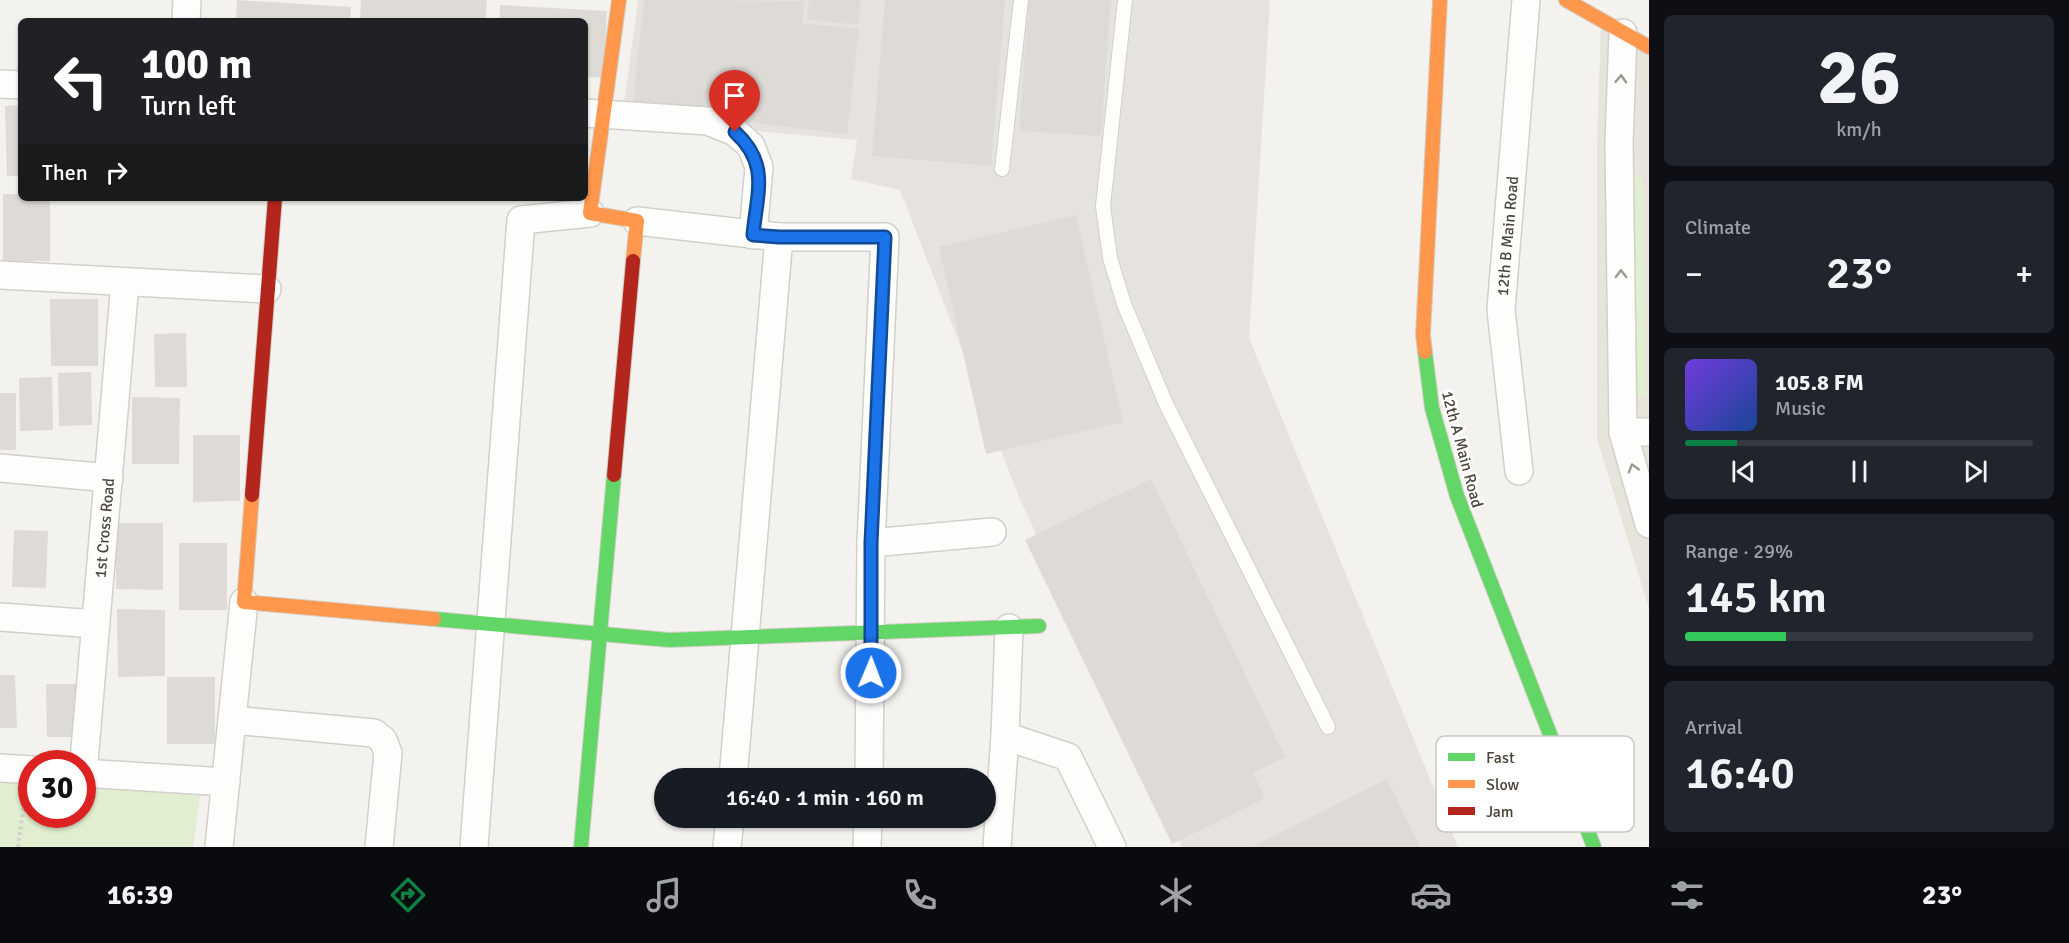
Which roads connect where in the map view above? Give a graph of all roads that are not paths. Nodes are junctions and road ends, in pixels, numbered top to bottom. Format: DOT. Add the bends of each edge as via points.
graph roads {
  1 [pos="187,0"];
  2 [pos="619,0"];
  3 [pos="1021,0"];
  4 [pos="1125,0"];
  5 [pos="1440,0"];
  6 [pos="1526,0"];
  7 [pos="1566,0"];
  8 [pos="186,18"];
  9 [pos="1623,33"];
  10 [pos="1649,47"];
  11 [pos="0,84"];
  12 [pos="18,86"];
  13 [pos="595,114"];
  14 [pos="1002,169"];
  15 [pos="275,201"];
  16 [pos="590,213"];
  17 [pos="637,221"];
  18 [pos="766,236"];
  19 [pos="0,275"];
  20 [pos="124,282"];
  21 [pos="267,289"];
  22 [pos="1636,432"];
  23 [pos="0,468"];
  24 [pos="1519,471"];
  25 [pos="109,478"];
  26 [pos="1649,524"];
  27 [pos="992,532"];
  28 [pos="871,543"];
  29 [pos="244,602"];
  30 [pos="0,617"];
  31 [pos="96,624"];
  32 [pos="491,624"];
  33 [pos="1040,626"];
  34 [pos="1009,628"];
  35 [pos="872,631"];
  36 [pos="600,634"];
  37 [pos="747,636"];
  38 [pos="232,720"];
  39 [pos="1328,728"];
  40 [pos="1005,736"];
  41 [pos="1551,736"];
  42 [pos="85,750"];
  43 [pos="0,768"];
  44 [pos="734,768"];
  45 [pos="869,768"];
  46 [pos="18,769"];
  47 [pos="96,774"];
  48 [pos="226,782"];
  49 [pos="729,828"];
  50 [pos="868,828"];
  51 [pos="1588,832"];
  52 [pos="219,847"];
  53 [pos="379,847"];
  54 [pos="474,847"];
  55 [pos="581,847"];
  56 [pos="727,847"];
  57 [pos="867,847"];
  58 [pos="997,847"];
  59 [pos="1112,847"];
  60 [pos="1594,847"];
  1 -- 8 [label="street"];
  2 -- 13 [label="street"];
  3 -- 14 [label="lane"];
  4 -- 39 [label="lane" via="1103,206 1110,258 1124,304 1166,404"];
  5 -- 41 [label="street, 12th A Main Road" via="1423,335 1432,408 1457,496"];
  6 -- 24 [label="street, 12th B Main Road" via="1502,310"];
  7 -- 9 [label="street"];
  9 -- 10 [label="street"];
  22 -- 9 [label="street, one-way" via="1619,143"];
  11 -- 12 [label="street"];
  13 -- 16 [label="street"];
  13 -- 18 [label="street" via="708,121 735,132 751,146 759,167"];
  15 -- 21 [label="street"];
  16 -- 17 [label="street"];
  16 -- 32 [label="street" via="521,220"];
  17 -- 18 [label="street"];
  17 -- 36 [label="street"];
  18 -- 28 [label="street" via="885,237"];
  18 -- 37 [label="street"];
  19 -- 20 [label="street"];
  20 -- 21 [label="street"];
  20 -- 25 [label="street, 1st Cross Road"];
  21 -- 29 [label="street"];
  26 -- 22 [label="street, one-way"];
  23 -- 25 [label="street"];
  25 -- 31 [label="street, 1st Cross Road"];
  27 -- 28 [label="street"];
  28 -- 35 [label="street"];
  29 -- 32 [label="street"];
  29 -- 38 [label="street"];
  30 -- 31 [label="street"];
  31 -- 42 [label="street, 1st Cross Road"];
  32 -- 36 [label="street"];
  32 -- 54 [label="street"];
  33 -- 34 [label="street"];
  34 -- 35 [label="street"];
  34 -- 40 [label="street"];
  35 -- 37 [label="street"];
  35 -- 45 [label="street"];
  36 -- 37 [label="street" via="669,640"];
  36 -- 55 [label="street"];
  37 -- 44 [label="street"];
  38 -- 48 [label="street"];
  38 -- 53 [label="street" via="374,733 383,740 388,753"];
  40 -- 58 [label="street"];
  40 -- 59 [label="street" via="1068,757"];
  43 -- 46 [label="street"];
  47 -- 48 [label="street"];
  48 -- 52 [label="street"];
  49 -- 56 [label="street"];
  50 -- 57 [label="street"];
  51 -- 60 [label="street, 12th A Main Road"];
}
